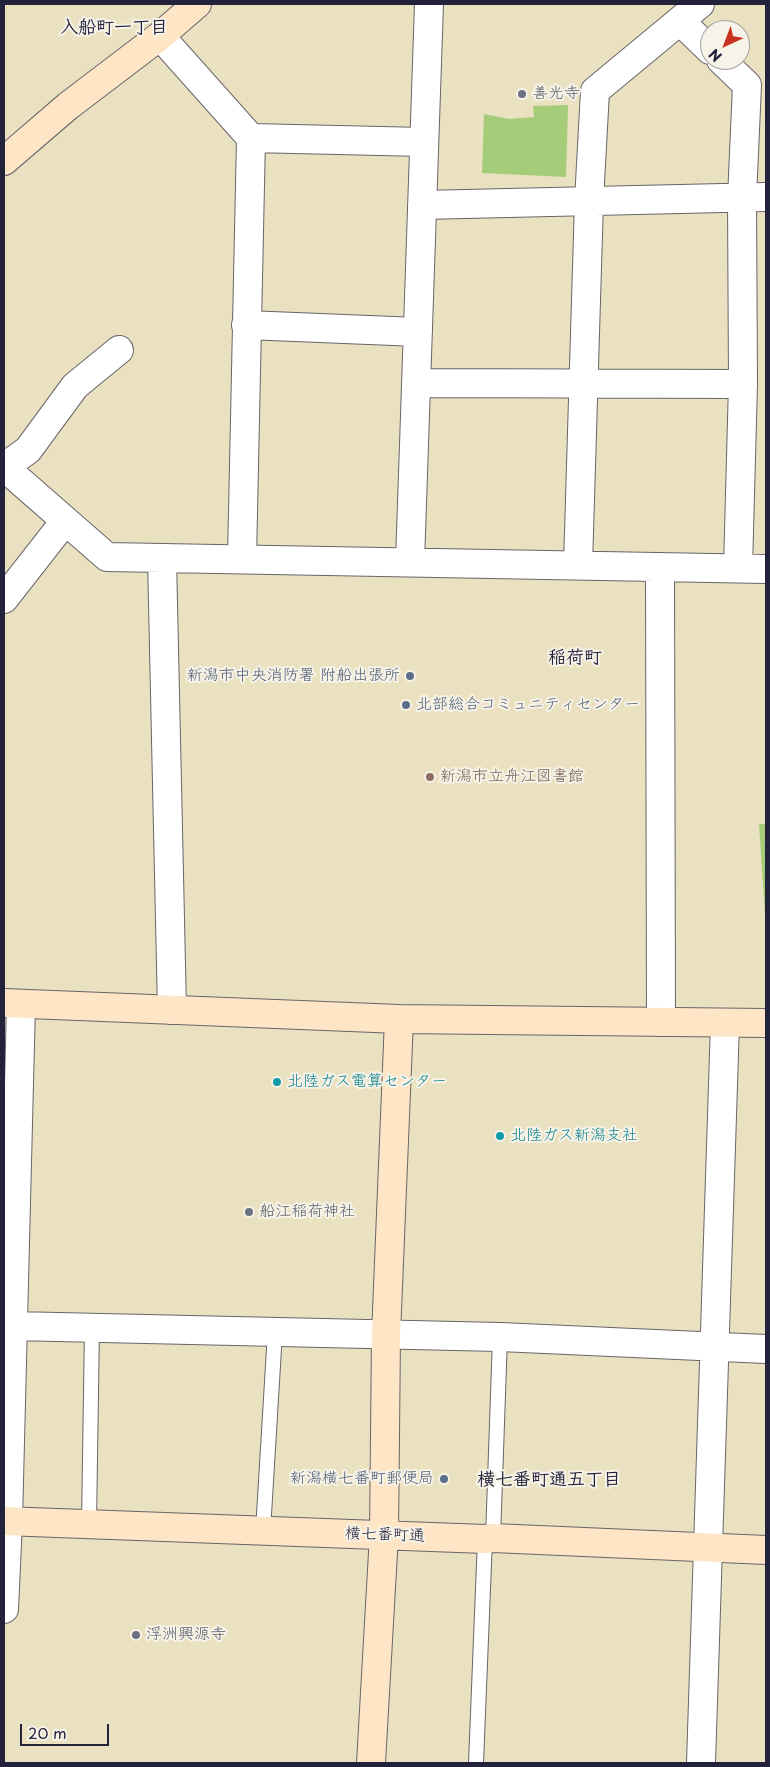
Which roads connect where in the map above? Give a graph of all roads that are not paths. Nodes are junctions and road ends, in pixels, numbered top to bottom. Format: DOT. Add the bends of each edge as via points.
graph roads {
  1 [pos="197,4"];
  2 [pos="429,4"];
  3 [pos="690,12"];
  4 [pos="700,31"];
  5 [pos="160,36"];
  6 [pos="731,70"];
  7 [pos="251,138"];
  8 [pos="424,142"];
  9 [pos="4,161"];
  10 [pos="754,197"];
  11 [pos="589,201"];
  12 [pos="422,205"];
  13 [pos="246,325"];
  14 [pos="418,332"];
  15 [pos="119,350"];
  16 [pos="416,383"];
  17 [pos="584,384"];
  18 [pos="743,384"];
  19 [pos="4,467"];
  20 [pos="65,521"];
  21 [pos="162,558"];
  22 [pos="242,559"];
  23 [pos="410,562"];
  24 [pos="578,565"];
  25 [pos="660,567"];
  26 [pos="738,568"];
  27 [pos="766,569"];
  28 [pos="4,599"];
  29 [pos="12,1004"];
  30 [pos="172,1010"];
  31 [pos="399,1019"];
  32 [pos="661,1022"];
  33 [pos="724,1023"];
  34 [pos="766,1023"];
  35 [pos="13,1326"];
  36 [pos="92,1328"];
  37 [pos="275,1332"];
  38 [pos="386,1335"];
  39 [pos="500,1337"];
  40 [pos="714,1348"];
  41 [pos="766,1349"];
  42 [pos="6,1521"];
  43 [pos="89,1524"];
  44 [pos="263,1531"];
  45 [pos="384,1535"];
  46 [pos="489,1538"];
  47 [pos="708,1548"];
  48 [pos="766,1550"];
  49 [pos="4,1609"];
  50 [pos="371,1763"];
  51 [pos="476,1763"];
  52 [pos="701,1763"];
  1 -- 5 [label="street"];
  2 -- 8 [label="street"];
  3 -- 4 [label="street"];
  3 -- 11 [label="street" via="596,92"];
  5 -- 7 [label="street"];
  5 -- 9 [label="street" via="68,106"];
  6 -- 10 [label="street" via="747,86"];
  7 -- 8 [label="street"];
  7 -- 13 [label="street"];
  8 -- 12 [label="street"];
  10 -- 11 [label="street"];
  10 -- 18 [label="street"];
  11 -- 12 [label="street"];
  11 -- 17 [label="street"];
  12 -- 14 [label="street"];
  13 -- 14 [label="street"];
  13 -- 22 [label="street"];
  14 -- 16 [label="street"];
  15 -- 19 [label="street" via="75,386 28,450"];
  16 -- 17 [label="street"];
  16 -- 23 [label="street"];
  17 -- 18 [label="street"];
  17 -- 24 [label="street"];
  18 -- 26 [label="street"];
  19 -- 20 [label="street"];
  20 -- 21 [label="street" via="107,557"];
  20 -- 28 [label="street"];
  21 -- 22 [label="street"];
  21 -- 30 [label="street"];
  22 -- 23 [label="street"];
  23 -- 24 [label="street"];
  24 -- 25 [label="street"];
  25 -- 26 [label="street"];
  25 -- 32 [label="street"];
  26 -- 27 [label="street"];
  29 -- 30 [label="street"];
  29 -- 35 [label="street"];
  30 -- 31 [label="street"];
  31 -- 32 [label="street"];
  31 -- 38 [label="street"];
  32 -- 33 [label="street"];
  33 -- 34 [label="street"];
  33 -- 40 [label="street"];
  35 -- 36 [label="street"];
  35 -- 42 [label="street"];
  36 -- 37 [label="street"];
  36 -- 43 [label="lane"];
  37 -- 38 [label="street"];
  37 -- 44 [label="lane"];
  38 -- 39 [label="street"];
  38 -- 45 [label="street"];
  39 -- 40 [label="street"];
  39 -- 46 [label="lane"];
  40 -- 41 [label="street"];
  40 -- 47 [label="street"];
  42 -- 43 [label="street, 横七番町通"];
  42 -- 49 [label="street"];
  43 -- 44 [label="street, 横七番町通"];
  44 -- 45 [label="street, 横七番町通"];
  45 -- 46 [label="street, 横七番町通"];
  45 -- 50 [label="street"];
  46 -- 47 [label="street, 横七番町通"];
  46 -- 51 [label="lane"];
  47 -- 48 [label="street, 横七番町通"];
  47 -- 52 [label="street"];
}
